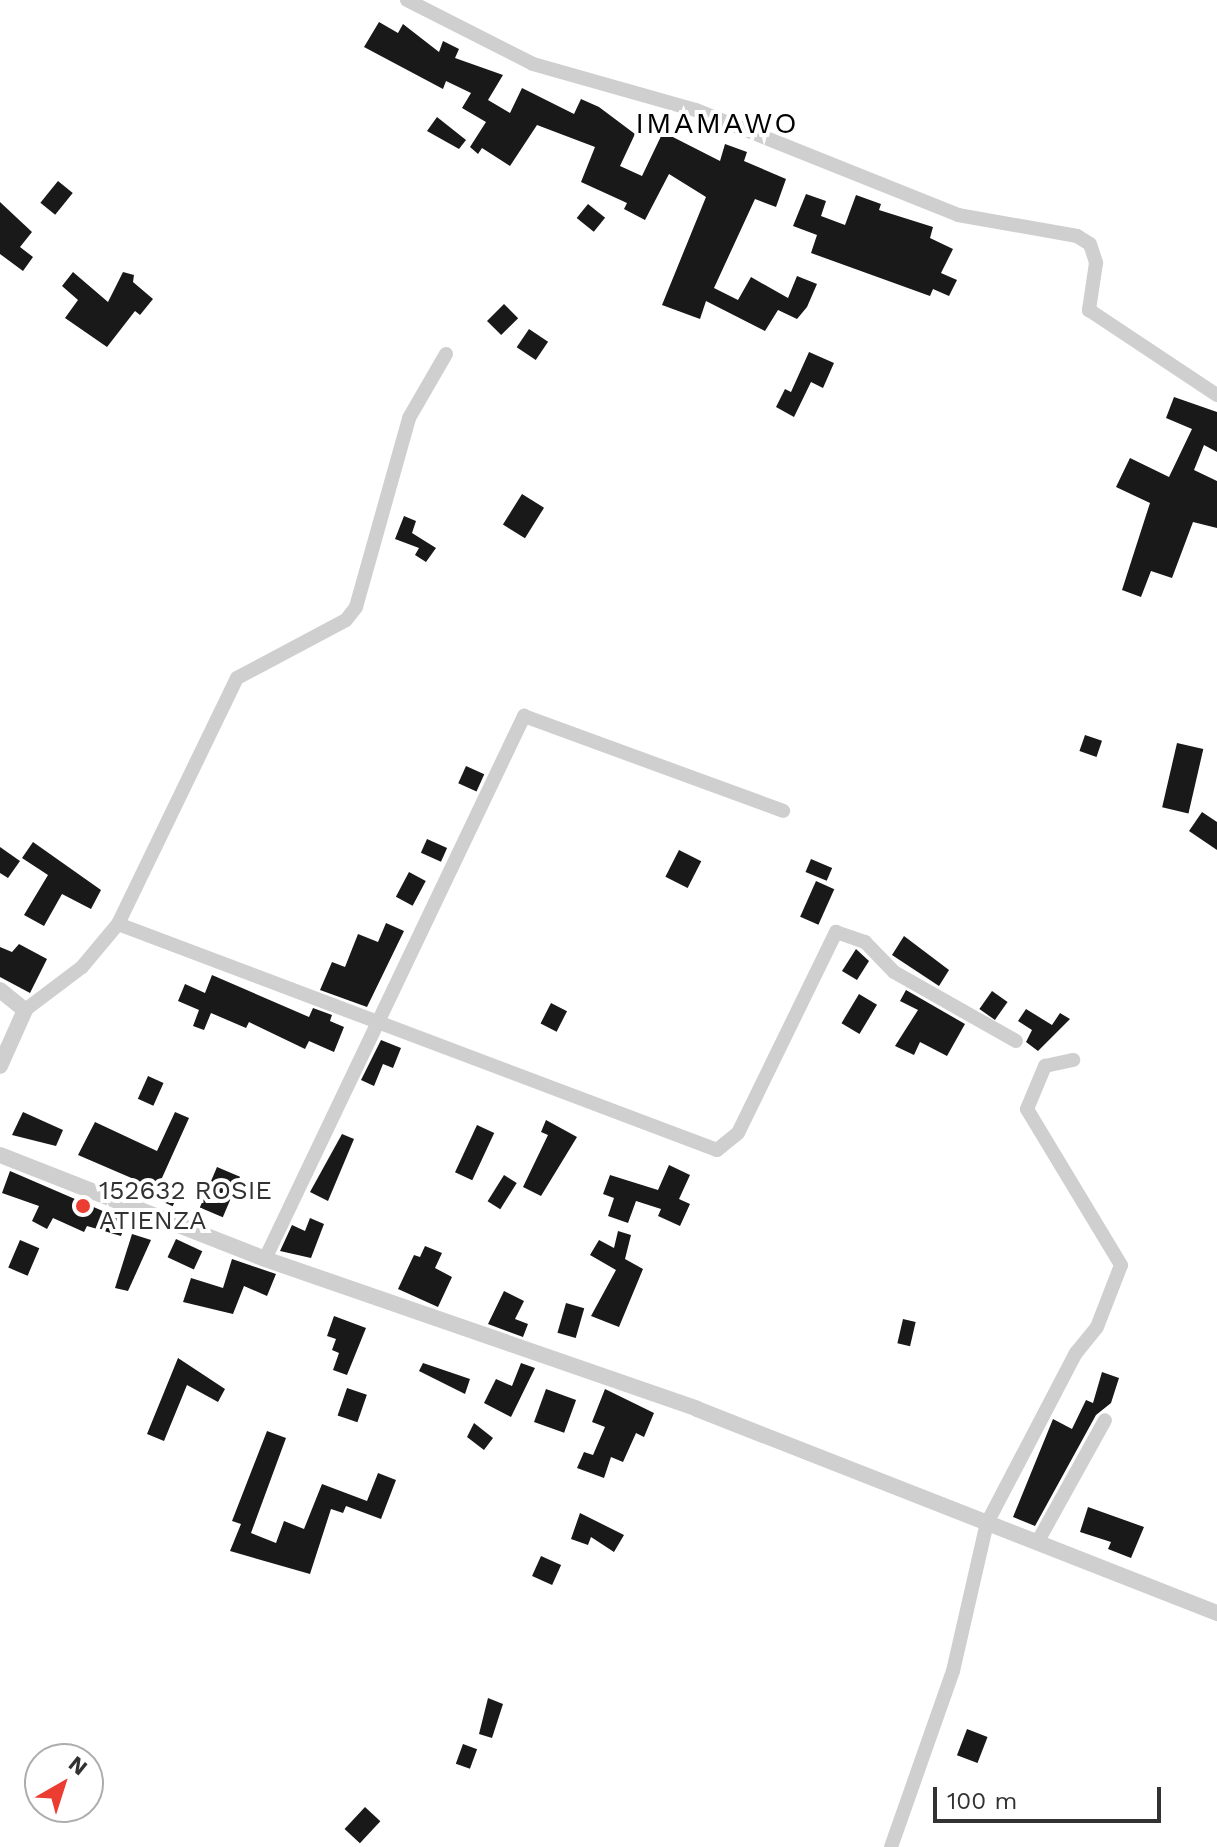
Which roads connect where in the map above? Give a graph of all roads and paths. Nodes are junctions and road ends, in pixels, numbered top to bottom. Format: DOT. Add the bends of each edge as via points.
graph roads {
  1 [pos="407,0"];
  2 [pos="446,354"];
  3 [pos="1217,395"];
  4 [pos="783,811"];
  5 [pos="118,924"];
  6 [pos="0,990"];
  7 [pos="25,1010"];
  8 [pos="374,1023"];
  9 [pos="1016,1041"];
  10 [pos="1073,1060"];
  11 [pos="0,1066"];
  12 [pos="0,1155"];
  13 [pos="265,1259"];
  14 [pos="1105,1420"];
  15 [pos="987,1523"];
  16 [pos="1038,1541"];
  17 [pos="1217,1613"];
  18 [pos="891,1847"];
  1 -- 3 [label="street" via="533,64 696,110 958,215 1077,236 1090,244 1096,263 1089,310"];
  2 -- 5 [label="street" via="409,418 356,607 346,620 237,678"];
  4 -- 8 [label="street" via="524,716"];
  5 -- 7 [label="street" via="82,967"];
  5 -- 8 [label="street"];
  6 -- 7 [label="street"];
  7 -- 11 [label="street"];
  8 -- 9 [label="street" via="717,1150 738,1133 836,932 858,937 894,972"];
  8 -- 13 [label="street"];
  10 -- 15 [label="street" via="1045,1066 1027,1109 1121,1265 1097,1327 1076,1353"];
  12 -- 13 [label="street"];
  13 -- 15 [label="street" via="697,1409"];
  14 -- 16 [label="street"];
  15 -- 16 [label="street"];
  15 -- 18 [label="street" via="953,1671"];
  16 -- 17 [label="street"];
}
